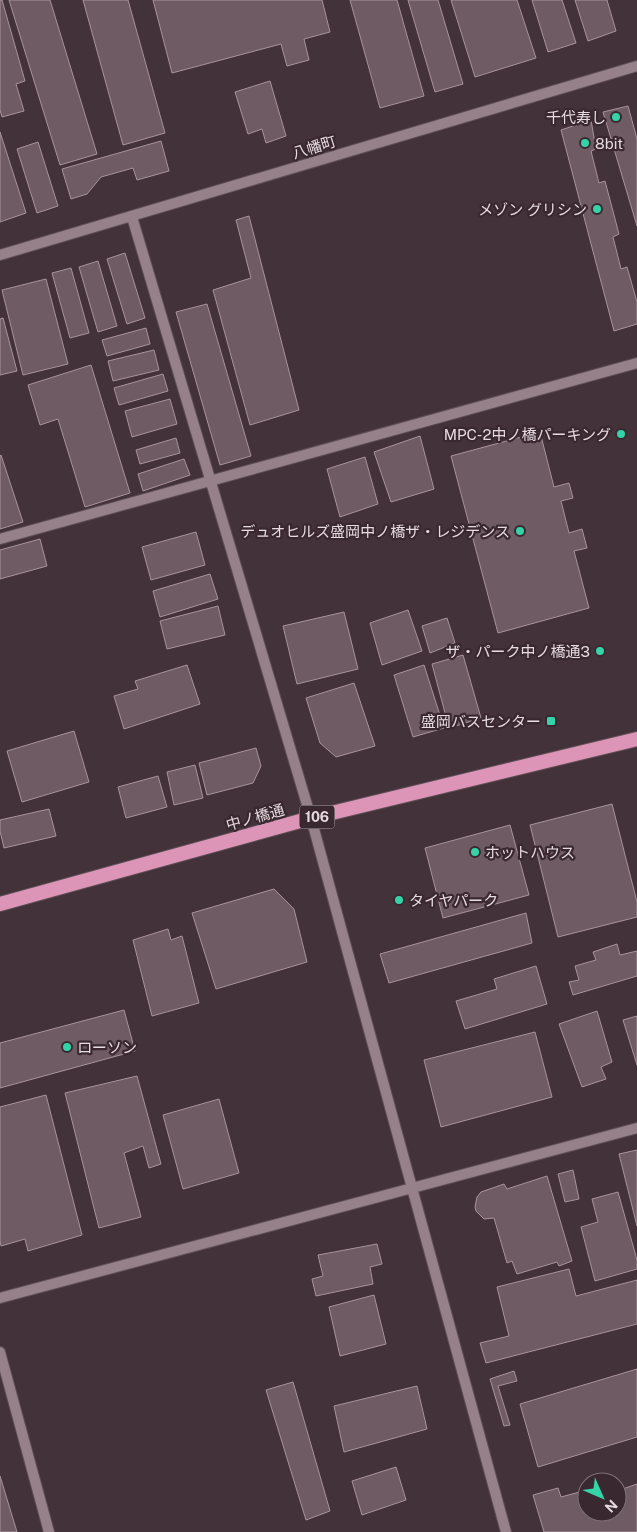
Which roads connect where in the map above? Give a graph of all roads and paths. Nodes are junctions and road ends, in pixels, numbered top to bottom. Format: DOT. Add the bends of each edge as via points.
graph roads {
  1 [pos="637,66"];
  2 [pos="132,217"];
  3 [pos="0,255"];
  4 [pos="637,363"];
  5 [pos="210,481"];
  6 [pos="0,539"];
  7 [pos="637,739"];
  8 [pos="311,818"];
  9 [pos="0,904"];
  10 [pos="637,1128"];
  11 [pos="412,1188"];
  12 [pos="0,1298"];
  13 [pos="0,1352"];
  14 [pos="50,1532"];
  15 [pos="506,1532"];
  1 -- 2 [label="street, 八幡町"];
  2 -- 3 [label="street, 八幡町"];
  2 -- 5 [label="street"];
  4 -- 5 [label="street"];
  5 -- 6 [label="street"];
  5 -- 8 [label="street"];
  7 -- 8 [label="highway, 中ノ橋通 / 106"];
  8 -- 9 [label="highway, 中ノ橋通 / 106"];
  8 -- 11 [label="street"];
  10 -- 11 [label="street"];
  11 -- 12 [label="street"];
  11 -- 15 [label="street"];
  13 -- 14 [label="street"];
}
